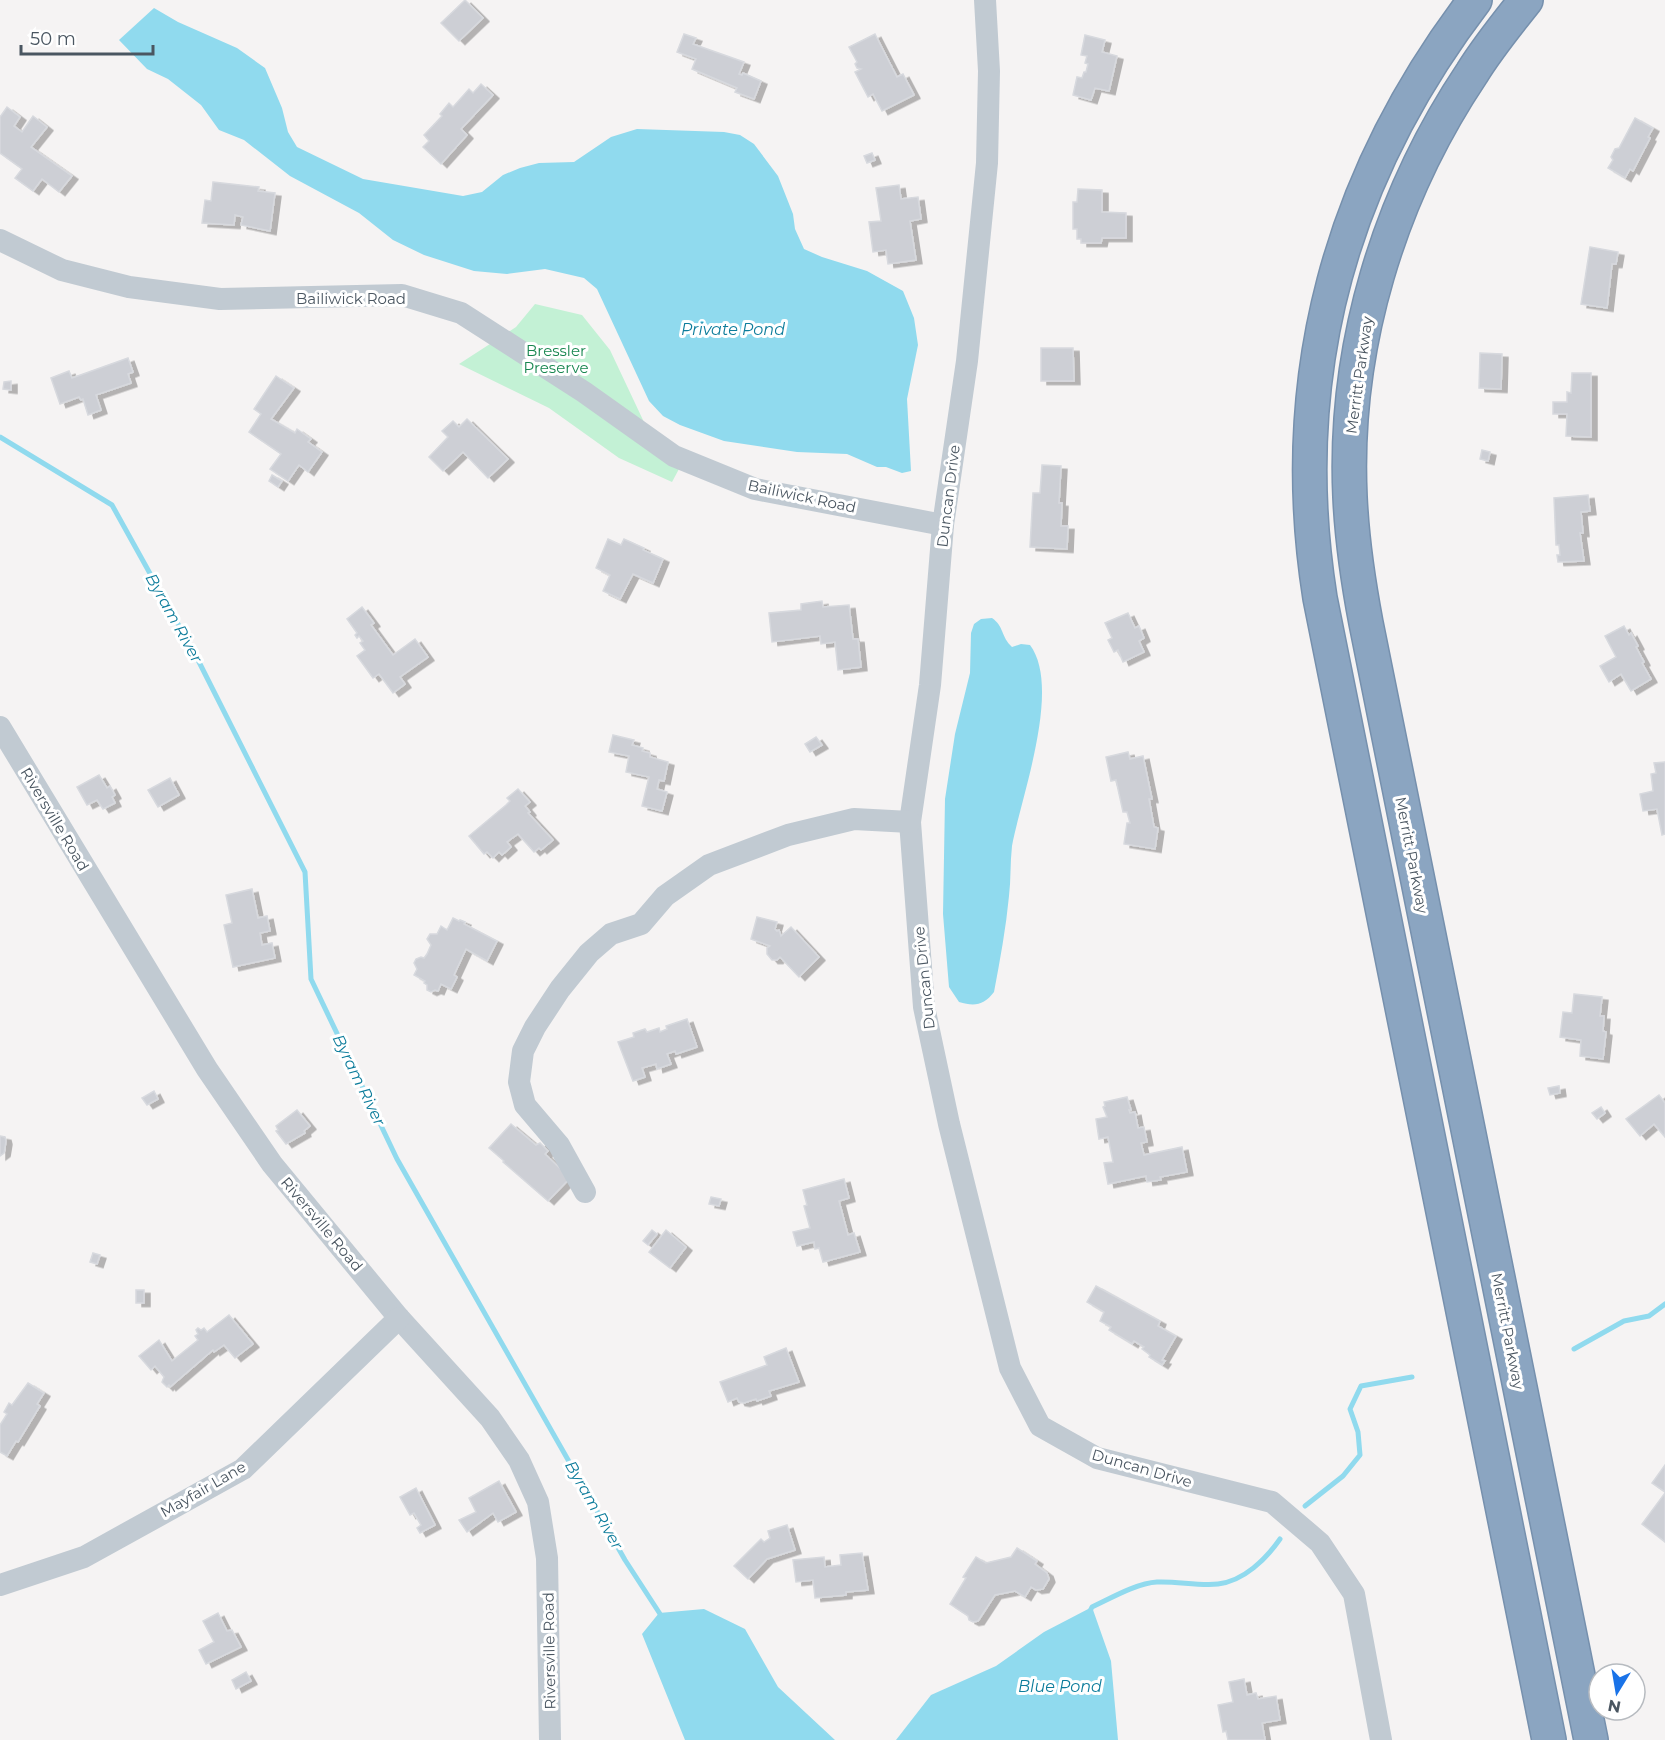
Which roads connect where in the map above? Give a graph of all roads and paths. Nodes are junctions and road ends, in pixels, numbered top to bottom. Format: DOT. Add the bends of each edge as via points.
graph roads {
  1 [pos="985,0"];
  2 [pos="1475,0"];
  3 [pos="1526,0"];
  4 [pos="0,240"];
  5 [pos="943,525"];
  6 [pos="2,735"];
  7 [pos="910,822"];
  8 [pos="585,1192"];
  9 [pos="399,1318"];
  10 [pos="0,1585"];
  11 [pos="550,1740"];
  12 [pos="1381,1740"];
  13 [pos="1549,1740"];
  14 [pos="1591,1740"];
  1 -- 5 [label="street, Duncan Drive" via="989,71 987,163 967,361"];
  2 -- 13 [label="highway" via="1427,67 1394,124 1366,183 1344,244 1316,370 1309,501 1320,598"];
  3 -- 14 [label="highway, Merritt Parkway" via="1472,72 1438,128 1387,243 1369,305 1357,368 1350,496 1366,623"];
  4 -- 5 [label="street, Bailiwick Road" via="62,270 129,286 220,299 402,295 461,313 674,456 755,489"];
  5 -- 7 [label="street, Duncan Drive" via="930,685"];
  6 -- 9 [label="street, Riversville Road" via="207,1069 272,1164"];
  7 -- 8 [label="street" via="854,819 788,835 709,865 665,896 641,924 611,934 590,953 541,1017 523,1051 519,1082 525,1105 559,1145"];
  7 -- 12 [label="street, Duncan Drive" via="924,1007 1010,1368 1040,1426 1097,1458 1272,1502 1320,1543 1354,1594"];
  9 -- 10 [label="street, Mayfair Lane" via="243,1469 84,1557"];
  9 -- 11 [label="street, Riversville Road" via="490,1418 519,1460 538,1502 547,1558"];
}
